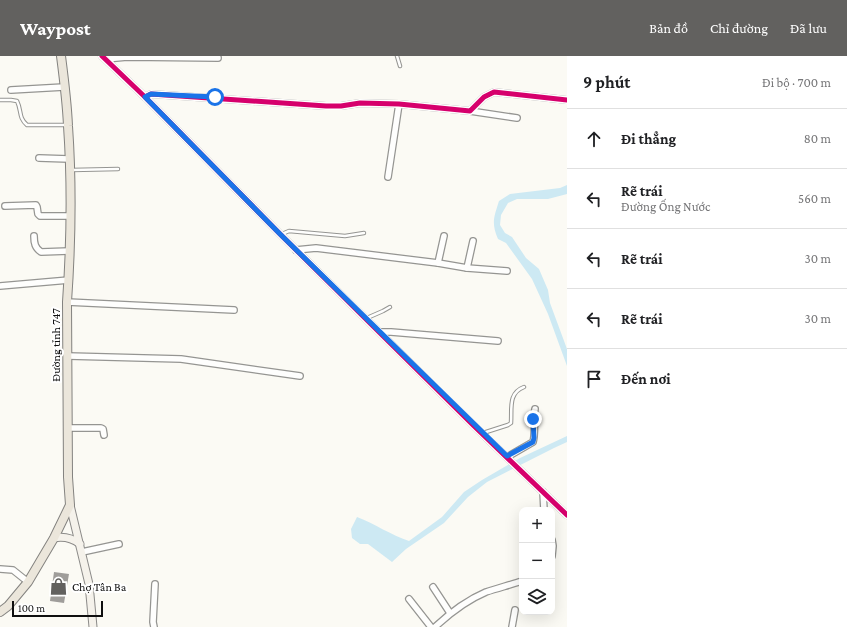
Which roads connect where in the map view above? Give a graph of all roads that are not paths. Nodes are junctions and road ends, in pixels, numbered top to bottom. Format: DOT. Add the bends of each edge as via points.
graph roads {
  1 [pos="61,56"];
  2 [pos="397,56"];
  3 [pos="104,57"];
  4 [pos="218,58"];
  5 [pos="400,66"];
  6 [pos="64,87"];
  7 [pos="11,90"];
  8 [pos="145,97"];
  9 [pos="0,100"];
  10 [pos="567,100"];
  11 [pos="399,104"];
  12 [pos="470,111"];
  13 [pos="517,118"];
  14 [pos="68,125"];
  15 [pos="39,158"];
  16 [pos="69,159"];
  17 [pos="118,169"];
  18 [pos="69,170"];
  19 [pos="388,177"];
  20 [pos="5,206"];
  21 [pos="70,216"];
  22 [pos="364,233"];
  23 [pos="280,234"];
  24 [pos="34,236"];
  25 [pos="444,236"];
  26 [pos="473,241"];
  27 [pos="296,250"];
  28 [pos="69,251"];
  29 [pos="438,263"];
  30 [pos="467,268"];
  31 [pos="507,271"];
  32 [pos="69,280"];
  33 [pos="0,286"];
  34 [pos="67,302"];
  35 [pos="390,307"];
  36 [pos="234,310"];
  37 [pos="366,318"];
  38 [pos="381,332"];
  39 [pos="498,341"];
  40 [pos="68,356"];
  41 [pos="300,376"];
  42 [pos="524,387"];
  43 [pos="534,409"];
  44 [pos="68,428"];
  45 [pos="482,434"];
  46 [pos="104,435"];
  47 [pos="507,456"];
  48 [pos="543,492"];
  49 [pos="70,504"];
  50 [pos="544,507"];
  51 [pos="567,515"];
  52 [pos="54,538"];
  53 [pos="80,544"];
  54 [pos="119,544"];
  55 [pos="82,552"];
  56 [pos="0,569"];
  57 [pos="28,582"];
  58 [pos="519,582"];
  59 [pos="155,584"];
  60 [pos="433,587"];
  61 [pos="409,599"];
  62 [pos="515,610"];
  63 [pos="0,612"];
  64 [pos="450,613"];
  65 [pos="93,627"];
  66 [pos="154,627"];
  67 [pos="432,627"];
  68 [pos="435,627"];
  69 [pos="512,627"];
  1 -- 6 [label="main road, Đường tỉnh 747"];
  2 -- 5 [label="lane"];
  3 -- 4 [label="street"];
  3 -- 8 [label="street"];
  6 -- 7 [label="street"];
  6 -- 14 [label="main road, Đường tỉnh 747"];
  8 -- 11 [label="street" via="151,94 326,106 360,103"];
  8 -- 23 [label="street"];
  9 -- 14 [label="lane" via="17,101 21,120 26,125"];
  10 -- 12 [label="street" via="494,92 484,97"];
  11 -- 12 [label="street"];
  11 -- 19 [label="street"];
  12 -- 13 [label="street"];
  14 -- 16 [label="main road, Đường tỉnh 747"];
  15 -- 16 [label="street"];
  16 -- 18 [label="main road, Đường tỉnh 747"];
  17 -- 18 [label="lane"];
  18 -- 21 [label="main road, Đường tỉnh 747"];
  20 -- 21 [label="street" via="36,205 40,216"];
  21 -- 28 [label="main road, Đường tỉnh 747"];
  22 -- 23 [label="lane" via="345,236 289,231"];
  23 -- 27 [label="street"];
  24 -- 28 [label="street" via="34,243 40,252"];
  25 -- 29 [label="street"];
  26 -- 30 [label="street"];
  27 -- 29 [label="street" via="316,248"];
  27 -- 37 [label="street"];
  28 -- 32 [label="main road, Đường tỉnh 747"];
  29 -- 30 [label="street"];
  30 -- 31 [label="street"];
  32 -- 33 [label="street"];
  32 -- 34 [label="main road, Đường tỉnh 747"];
  34 -- 36 [label="street"];
  34 -- 40 [label="main road, Đường tỉnh 747"];
  35 -- 37 [label="lane"];
  37 -- 38 [label="street"];
  38 -- 39 [label="street"];
  38 -- 45 [label="street"];
  40 -- 41 [label="street" via="181,359"];
  40 -- 44 [label="main road, Đường tỉnh 747"];
  42 -- 45 [label="lane" via="518,389 512,397 511,423"];
  43 -- 47 [label="street" via="533,442"];
  44 -- 46 [label="street" via="101,428"];
  44 -- 49 [label="main road, Đường tỉnh 747"];
  45 -- 47 [label="street"];
  47 -- 48 [label="street"];
  48 -- 50 [label="street"];
  48 -- 51 [label="street"];
  49 -- 52 [label="main road, Đường tỉnh 747"];
  49 -- 53 [label="main road"];
  52 -- 53 [label="main road" via="73,539"];
  52 -- 57 [label="main road, Đường tỉnh 747"];
  53 -- 55 [label="main road"];
  54 -- 55 [label="street"];
  55 -- 65 [label="main road" via="89,584"];
  56 -- 57 [label="street" via="13,570"];
  57 -- 63 [label="main road, Đường tỉnh 747"];
  58 -- 64 [label="street" via="473,598"];
  59 -- 66 [label="street"];
  60 -- 64 [label="street"];
  61 -- 67 [label="street"];
  62 -- 69 [label="street"];
  64 -- 68 [label="street"];
}
